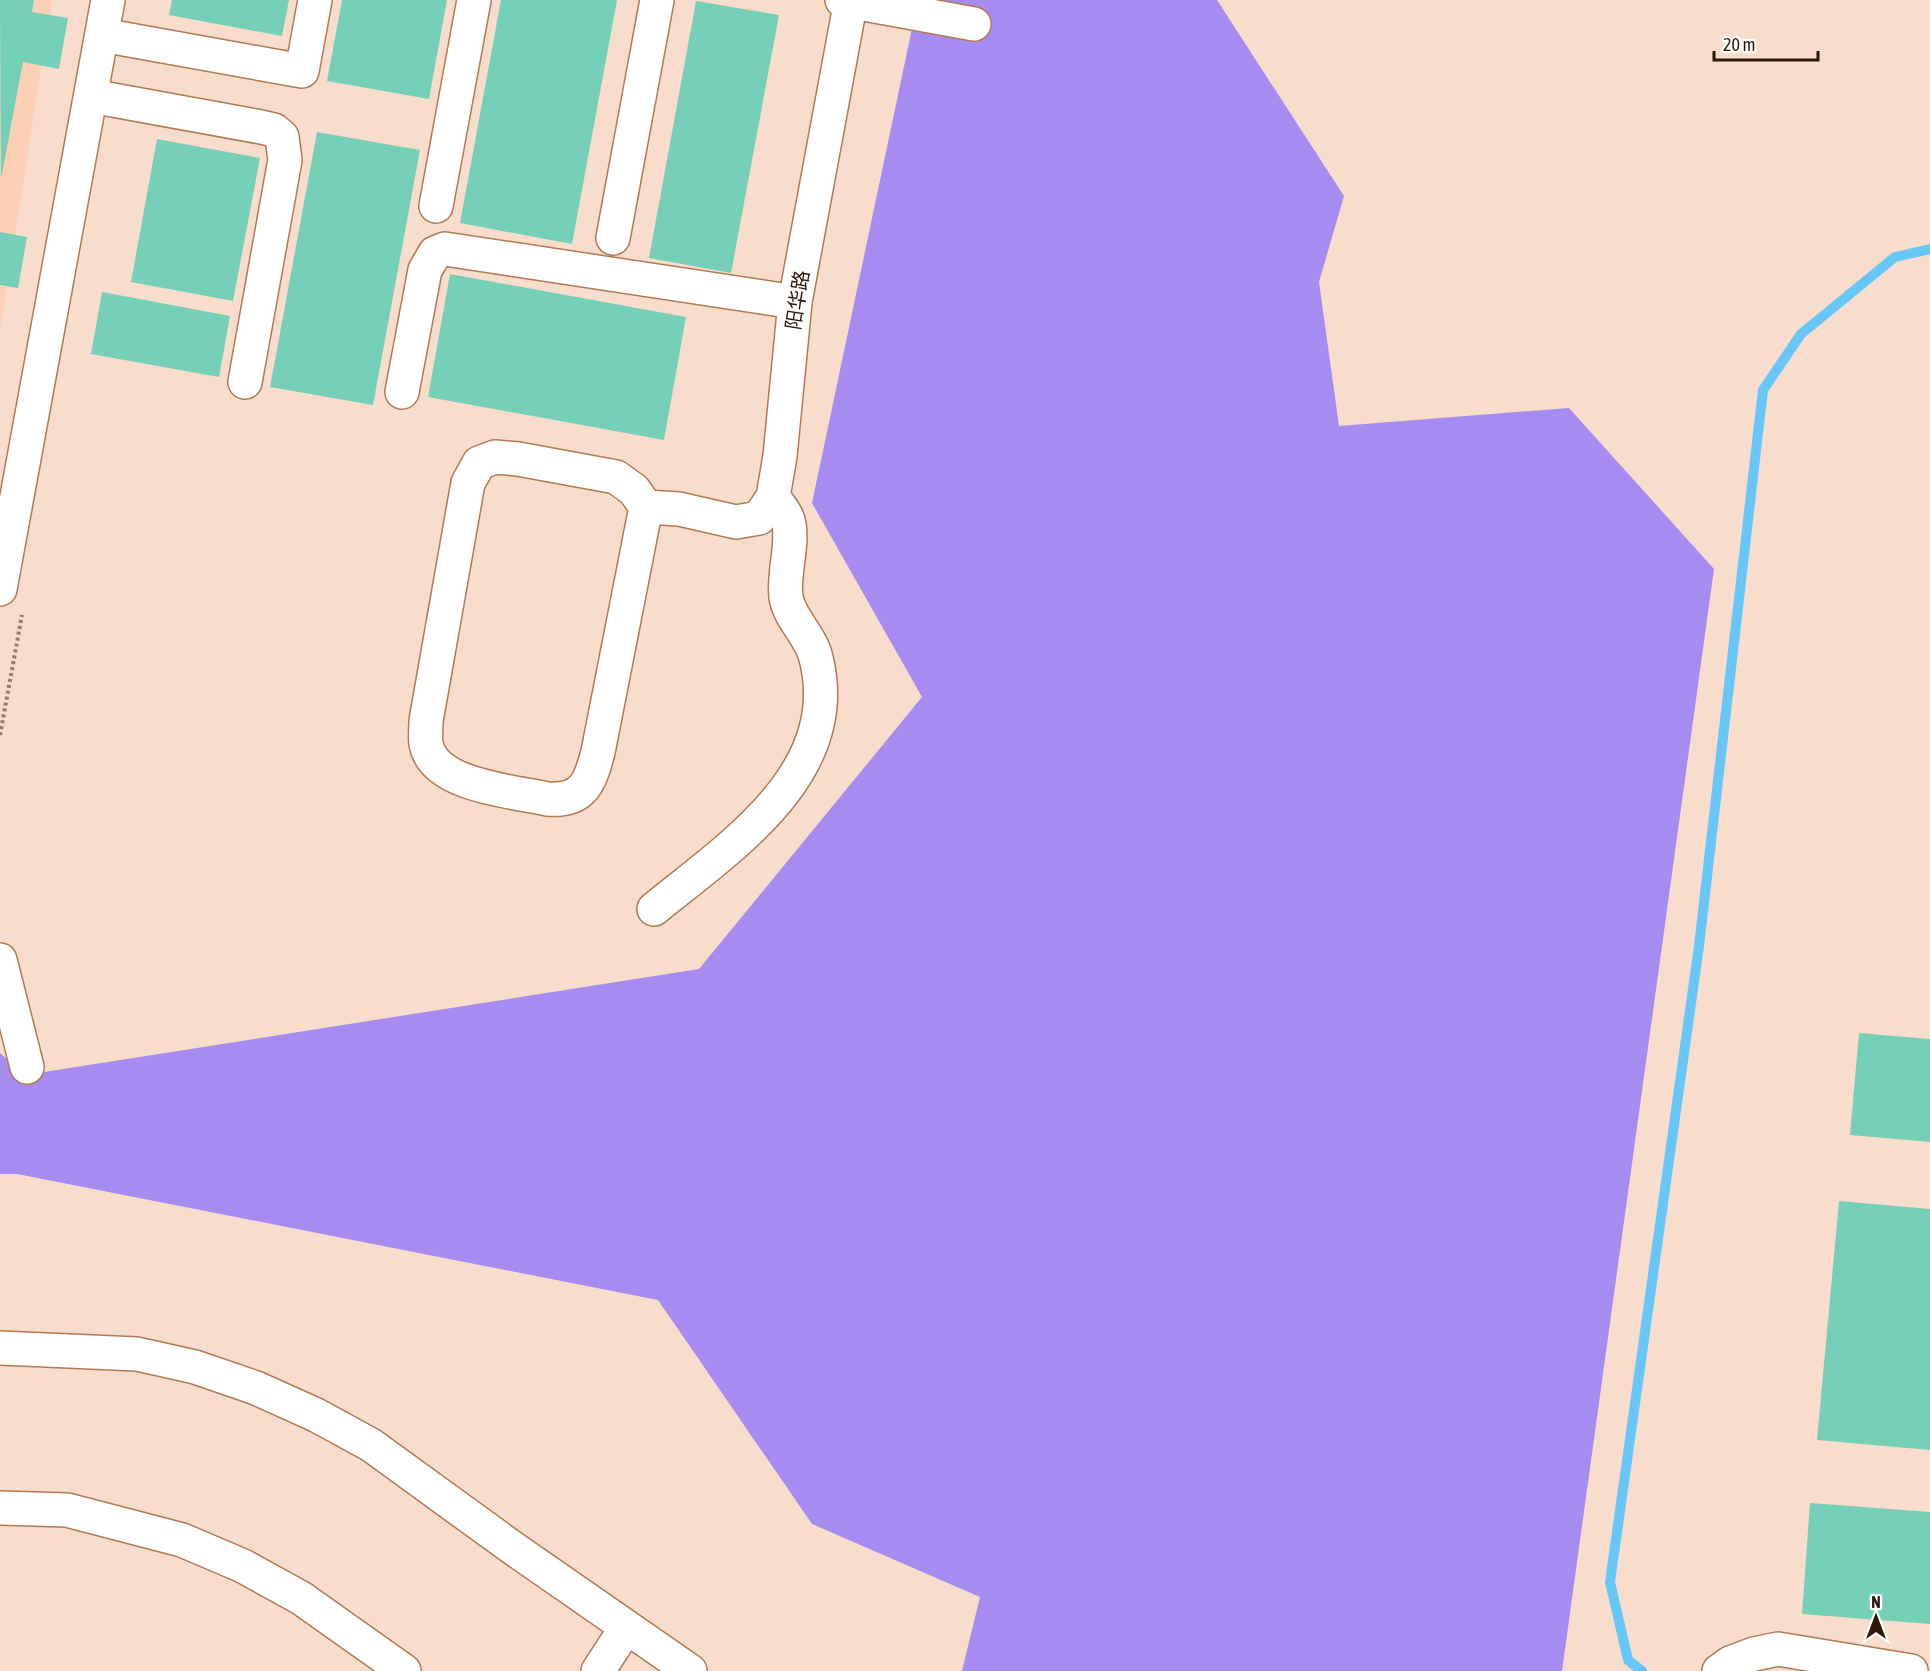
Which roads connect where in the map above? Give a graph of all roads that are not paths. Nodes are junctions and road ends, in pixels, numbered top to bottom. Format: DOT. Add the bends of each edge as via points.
graph roads {
  1 [pos="108,0"];
  2 [pos="315,0"];
  3 [pos="474,0"];
  4 [pos="657,0"];
  5 [pos="848,1"];
  6 [pos="974,24"];
  7 [pos="102,35"];
  8 [pos="91,96"];
  9 [pos="436,206"];
  10 [pos="613,238"];
  11 [pos="795,302"];
  12 [pos="245,382"];
  13 [pos="402,392"];
  14 [pos="773,497"];
  15 [pos="646,507"];
  16 [pos="0,590"];
  17 [pos="654,909"];
  18 [pos="0,960"];
  19 [pos="27,1067"];
  20 [pos="0,1348"];
  21 [pos="0,1508"];
  22 [pos="626,1628"];
  23 [pos="404,1671"];
  24 [pos="598,1671"];
  25 [pos="690,1671"];
  26 [pos="1719,1671"];
  27 [pos="1911,1671"];
  1 -- 7 [label="street"];
  2 -- 7 [label="street" via="302,71"];
  3 -- 9 [label="street"];
  4 -- 10 [label="street"];
  5 -- 6 [label="street"];
  5 -- 11 [label="street, 阳华路"];
  7 -- 8 [label="street"];
  8 -- 12 [label="street" via="261,127 282,137 285,160"];
  8 -- 16 [label="street"];
  11 -- 13 [label="street" via="445,249 435,253 424,270"];
  11 -- 14 [label="street, 阳华路"];
  14 -- 15 [label="street" via="759,518 736,522 679,509"];
  14 -- 17 [label="street" via="789,522 786,598 816,656 818,722 806,760 759,823"];
  15 -- 15 [label="street" via="634,490 616,477 506,458 478,463 468,483 426,721 426,745 437,765 456,778 546,799 561,800 580,793 591,777 598,752"];
  18 -- 19 [label="street"];
  20 -- 22 [label="street" via="137,1354 195,1367 256,1388 371,1445"];
  21 -- 23 [label="street" via="67,1510 182,1540 243,1566 301,1598"];
  22 -- 24 [label="street"];
  22 -- 25 [label="street"];
  26 -- 27 [label="street" via="1754,1654 1778,1649"];
}
